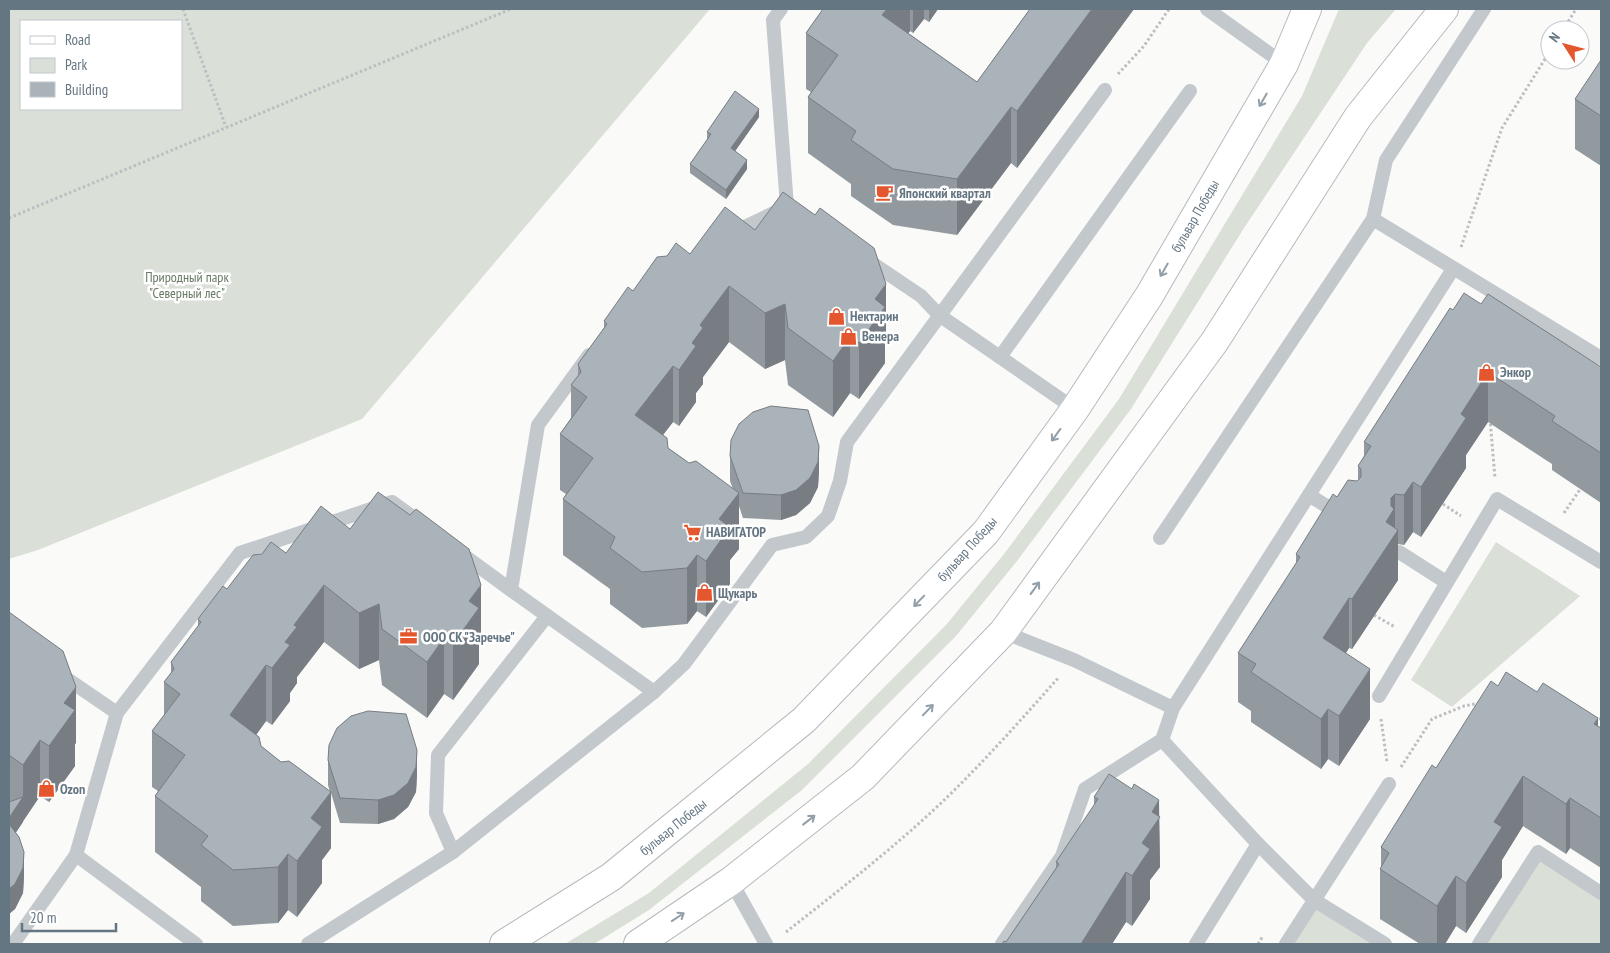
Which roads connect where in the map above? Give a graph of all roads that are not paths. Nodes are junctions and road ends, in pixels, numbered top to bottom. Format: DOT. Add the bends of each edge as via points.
graph roads {
  1 [pos="781,9"];
  2 [pos="1207,9"];
  3 [pos="1307,9"];
  4 [pos="1444,9"];
  5 [pos="1484,9"];
  6 [pos="1284,64"];
  7 [pos="1105,90"];
  8 [pos="1190,91"];
  9 [pos="787,206"];
  10 [pos="803,217"];
  11 [pos="1373,219"];
  12 [pos="718,240"];
  13 [pos="858,254"];
  14 [pos="1453,269"];
  15 [pos="940,315"];
  16 [pos="597,345"];
  17 [pos="1000,357"];
  18 [pos="1601,358"];
  19 [pos="1075,409"];
  20 [pos="1309,495"];
  21 [pos="1353,523"];
  22 [pos="432,532"];
  23 [pos="1160,538"];
  24 [pos="448,543"];
  25 [pos="1399,552"];
  26 [pos="1601,562"];
  27 [pos="1446,582"];
  28 [pos="511,590"];
  29 [pos="547,616"];
  30 [pos="1003,632"];
  31 [pos="48,664"];
  32 [pos="654,692"];
  33 [pos="1379,696"];
  34 [pos="1173,708"];
  35 [pos="117,713"];
  36 [pos="1162,740"];
  37 [pos="1389,784"];
  38 [pos="1258,844"];
  39 [pos="453,852"];
  40 [pos="76,855"];
  41 [pos="731,881"];
  42 [pos="1601,893"];
  43 [pos="1314,900"];
  44 [pos="13,944"];
  45 [pos="196,944"];
  46 [pos="308,944"];
  47 [pos="504,944"];
  48 [pos="638,944"];
  49 [pos="766,944"];
  50 [pos="1002,944"];
  51 [pos="1196,944"];
  52 [pos="1286,944"];
  53 [pos="1385,944"];
  54 [pos="1479,944"];
  1 -- 9 [label="lane" via="773,20"];
  2 -- 6 [label="lane"];
  3 -- 6 [label="main road, бульвар Победы"];
  30 -- 4 [label="main road, one-way" via="1215,340 1358,117"];
  5 -- 11 [label="lane" via="1386,160"];
  6 -- 19 [label="main road, бульвар Победы, one-way" via="1149,296"];
  7 -- 15 [label="lane"];
  8 -- 17 [label="lane"];
  9 -- 10 [label="lane"];
  9 -- 12 [label="lane"];
  11 -- 14 [label="lane"];
  11 -- 23 [label="lane"];
  13 -- 15 [label="lane" via="921,296"];
  14 -- 18 [label="lane"];
  14 -- 20 [label="lane"];
  15 -- 17 [label="lane"];
  15 -- 32 [label="lane" via="847,442 840,481 828,516 806,537 772,545 684,664"];
  16 -- 28 [label="lane" via="538,425"];
  17 -- 19 [label="lane"];
  19 -- 47 [label="main road, бульвар Победы, one-way" via="986,532 804,720 611,877"];
  20 -- 21 [label="lane"];
  20 -- 34 [label="lane"];
  22 -- 35 [label="lane" via="392,502 240,553"];
  24 -- 28 [label="lane"];
  25 -- 27 [label="lane"];
  26 -- 27 [label="lane" via="1497,499"];
  27 -- 33 [label="lane"];
  28 -- 29 [label="lane"];
  29 -- 32 [label="lane"];
  29 -- 39 [label="lane" via="438,755 436,813"];
  30 -- 34 [label="lane" via="1074,660"];
  41 -- 30 [label="main road, one-way" via="863,777"];
  31 -- 35 [label="lane"];
  32 -- 39 [label="lane"];
  34 -- 36 [label="lane"];
  35 -- 40 [label="lane"];
  36 -- 38 [label="lane"];
  36 -- 50 [label="lane" via="1085,789 1062,856"];
  37 -- 43 [label="lane"];
  38 -- 43 [label="lane"];
  38 -- 51 [label="lane"];
  39 -- 46 [label="lane"];
  40 -- 44 [label="lane"];
  40 -- 45 [label="lane"];
  48 -- 41 [label="main road, one-way"];
  41 -- 49 [label="lane"];
  42 -- 54 [label="lane" via="1538,852"];
  43 -- 52 [label="lane"];
  43 -- 53 [label="lane"];
}
